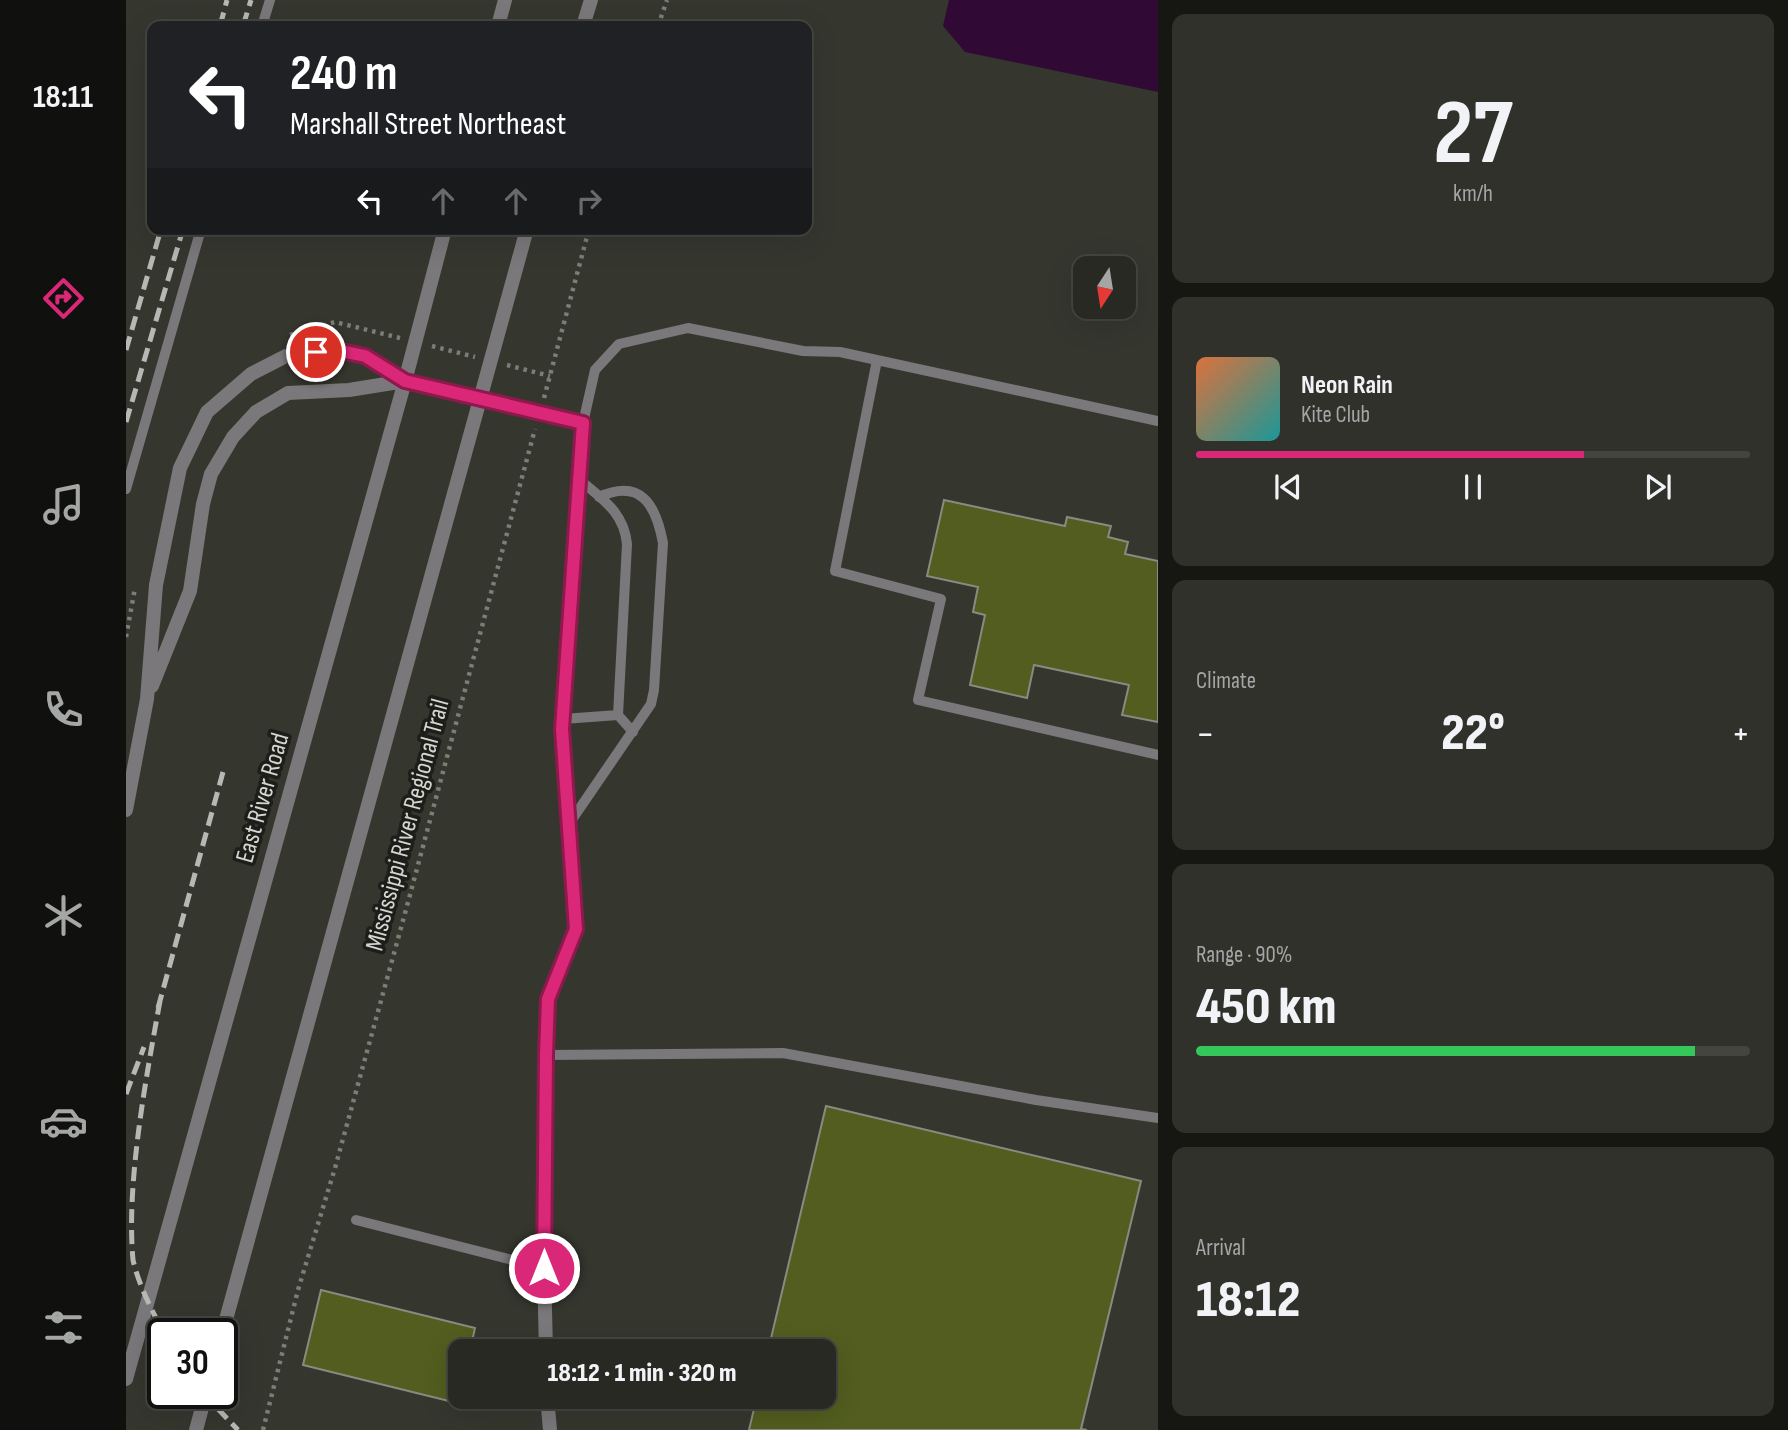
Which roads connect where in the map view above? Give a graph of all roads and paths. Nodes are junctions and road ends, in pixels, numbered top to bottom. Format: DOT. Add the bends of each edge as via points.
graph roads {
  1 [pos="270,0"];
  2 [pos="505,0"];
  3 [pos="591,0"];
  4 [pos="667,0"];
  5 [pos="264,21"];
  6 [pos="499,21"];
  7 [pos="585,21"];
  8 [pos="660,21"];
  9 [pos="199,235"];
  10 [pos="443,235"];
  11 [pos="525,235"];
  12 [pos="587,235"];
  13 [pos="877,360"];
  14 [pos="405,381"];
  15 [pos="481,398"];
  16 [pos="541,412"];
  17 [pos="1158,421"];
  18 [pos="583,423"];
  19 [pos="580,480"];
  20 [pos="126,489"];
  21 [pos="599,497"];
  22 [pos="147,699"];
  23 [pos="618,715"];
  24 [pos="563,719"];
  25 [pos="633,732"];
  26 [pos="1158,755"];
  27 [pos="126,810"];
  28 [pos="569,824"];
  29 [pos="546,1055"];
  30 [pos="1158,1118"];
  31 [pos="356,1220"];
  32 [pos="544,1268"];
  33 [pos="226,1318"];
  34 [pos="546,1339"];
  35 [pos="126,1379"];
  36 [pos="202,1409"];
  37 [pos="549,1409"];
  38 [pos="196,1430"];
  39 [pos="263,1430"];
  40 [pos="551,1430"];
  1 -- 5 [label="lane"];
  2 -- 6 [label="street"];
  3 -- 7 [label="street"];
  4 -- 8 [label="path"];
  9 -- 20 [label="lane"];
  10 -- 14 [label="street, East River Road"];
  11 -- 15 [label="street"];
  12 -- 16 [label="path, Mississippi River Regional Trail"];
  13 -- 17 [label="lane"];
  13 -- 18 [label="lane" via="688,328 619,344 595,370"];
  13 -- 26 [label="lane" via="835,571 941,600 918,700"];
  14 -- 15 [label="street"];
  14 -- 22 [label="street" via="288,393 256,412 233,437 211,474 190,591"];
  14 -- 22 [label="street" via="365,356 341,351 286,356 251,374 207,412 180,468 156,585"];
  14 -- 35 [label="street, East River Road"];
  15 -- 16 [label="street"];
  15 -- 33 [label="street"];
  16 -- 18 [label="street"];
  16 -- 39 [label="path, Mississippi River Regional Trail"];
  18 -- 19 [label="street"];
  19 -- 21 [label="lane"];
  19 -- 24 [label="street"];
  21 -- 23 [label="lane" via="626,528"];
  21 -- 25 [label="lane" via="615,490 632,491 647,499 659,521 663,543 654,690 651,704"];
  22 -- 27 [label="street"];
  23 -- 24 [label="lane"];
  23 -- 25 [label="lane"];
  24 -- 28 [label="street"];
  25 -- 28 [label="lane"];
  28 -- 29 [label="street" via="576,929 548,999"];
  29 -- 30 [label="lane" via="783,1053"];
  29 -- 32 [label="street"];
  31 -- 32 [label="lane"];
  32 -- 34 [label="street"];
  36 -- 38 [label="street"];
  37 -- 40 [label="street"];
}
